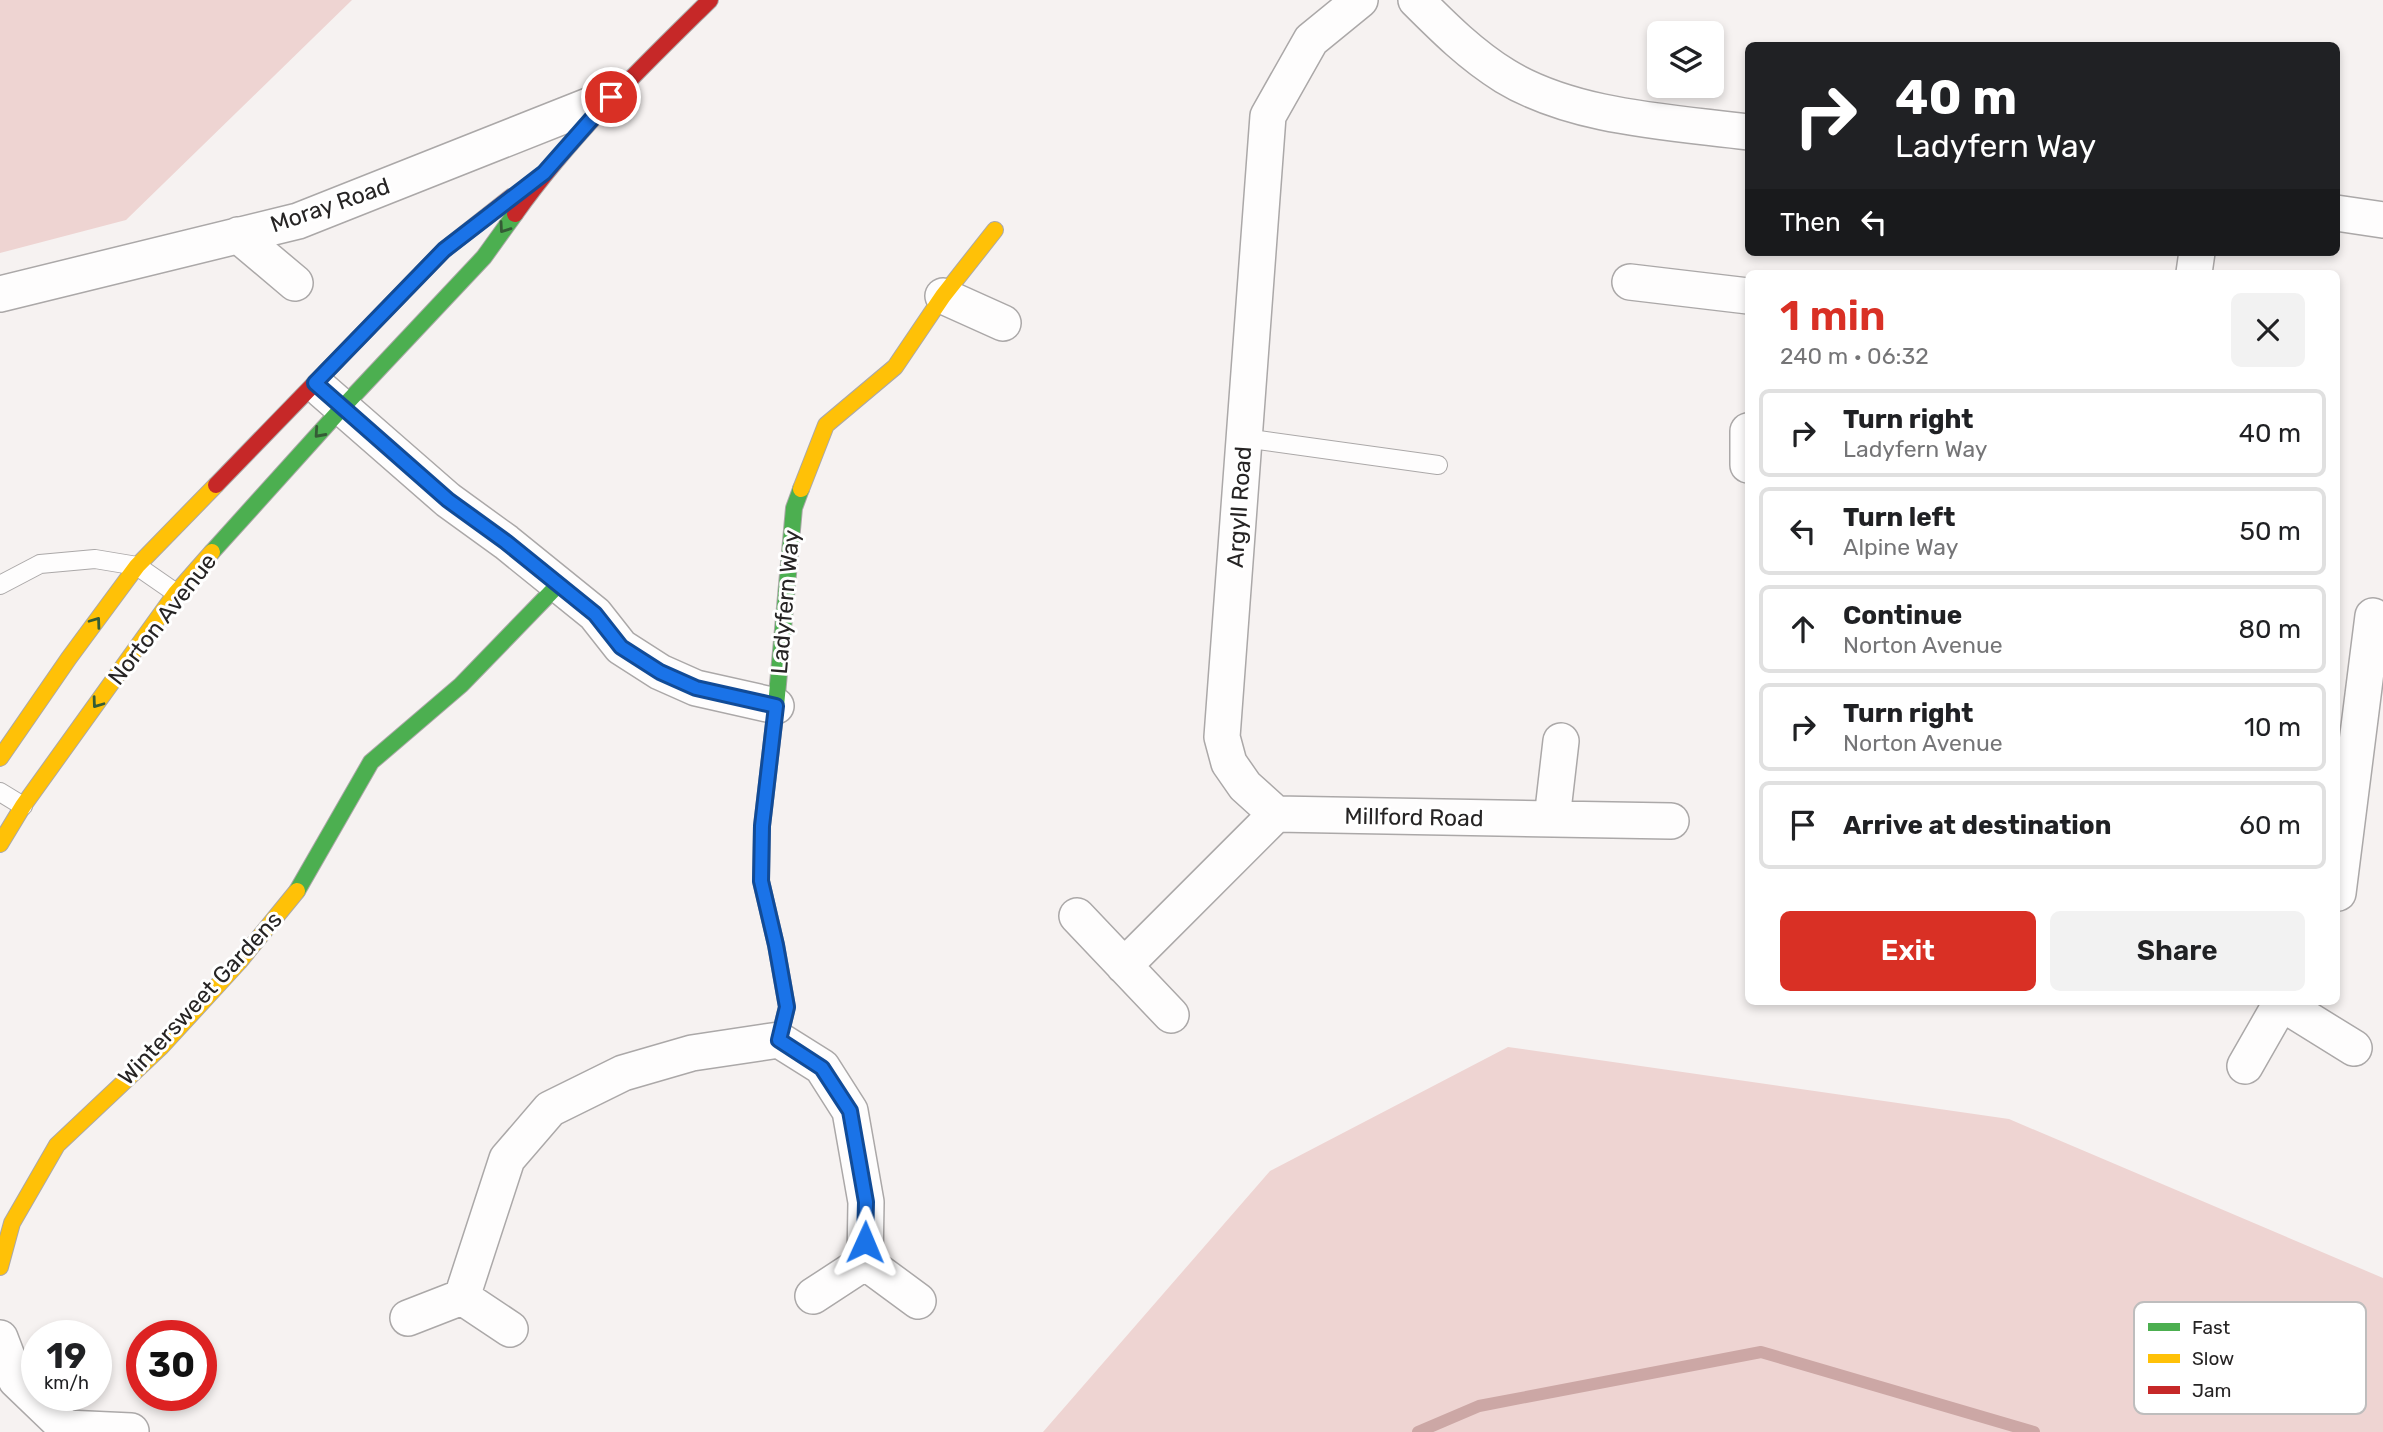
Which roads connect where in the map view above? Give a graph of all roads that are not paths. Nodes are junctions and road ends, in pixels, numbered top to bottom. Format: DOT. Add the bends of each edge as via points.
graph roads {
  1 [pos="710,0"];
  2 [pos="1360,0"];
  3 [pos="1416,0"];
  4 [pos="611,97"];
  5 [pos="1745,132"];
  6 [pos="544,173"];
  7 [pos="2340,214"];
  8 [pos="2383,220"];
  9 [pos="995,230"];
  10 [pos="238,234"];
  11 [pos="1630,282"];
  12 [pos="295,283"];
  13 [pos="0,293"];
  14 [pos="943,296"];
  15 [pos="1745,296"];
  16 [pos="1003,323"];
  17 [pos="315,383"];
  18 [pos="342,408"];
  19 [pos="1244,438"];
  20 [pos="1438,465"];
  21 [pos="137,566"];
  22 [pos="0,585"];
  23 [pos="558,585"];
  24 [pos="176,593"];
  25 [pos="2373,616"];
  26 [pos="776,706"];
  27 [pos="1561,741"];
  28 [pos="2346,751"];
  29 [pos="0,758"];
  30 [pos="0,792"];
  31 [pos="23,806"];
  32 [pos="1276,814"];
  33 [pos="1552,819"];
  34 [pos="1671,821"];
  35 [pos="0,844"];
  36 [pos="2340,858"];
  37 [pos="1077,916"];
  38 [pos="1125,966"];
  39 [pos="2278,1005"];
  40 [pos="2285,1005"];
  41 [pos="1171,1015"];
  42 [pos="779,1040"];
  43 [pos="2354,1048"];
  44 [pos="2245,1066"];
  45 [pos="865,1262"];
  46 [pos="0,1267"];
  47 [pos="813,1296"];
  48 [pos="462,1297"];
  49 [pos="918,1301"];
  50 [pos="408,1318"];
  51 [pos="510,1329"];
  52 [pos="0,1338"];
  53 [pos="66,1430"];
  54 [pos="131,1431"];
  1 -- 4 [label="street, Norton Avenue"];
  2 -- 19 [label="street, Argyll Road" via="1311,40 1268,116"];
  3 -- 5 [label="street" via="1460,44 1507,77 1562,102"];
  4 -- 6 [label="street, Norton Avenue"];
  4 -- 10 [label="street, Moray Road" via="298,221"];
  6 -- 17 [label="street, Norton Avenue" via="444,250"];
  6 -- 18 [label="street, Norton Avenue, one-way" via="484,257"];
  7 -- 8 [label="street"];
  9 -- 14 [label="street, Ladyfern Way"];
  10 -- 12 [label="street"];
  10 -- 13 [label="street, Moray Road"];
  11 -- 15 [label="street"];
  14 -- 16 [label="street"];
  14 -- 26 [label="street, Ladyfern Way" via="895,367 826,425 794,508"];
  17 -- 18 [label="street"];
  17 -- 21 [label="street, Norton Avenue"];
  18 -- 23 [label="street" via="448,500"];
  18 -- 24 [label="street, Norton Avenue, one-way"];
  19 -- 20 [label="lane"];
  19 -- 32 [label="street, Argyll Road" via="1222,737 1229,763 1245,786"];
  21 -- 22 [label="lane" via="95,559 40,564"];
  21 -- 24 [label="lane"];
  29 -- 21 [label="street, Norton Avenue, one-way"];
  23 -- 26 [label="street" via="595,614 621,647 660,672 696,688"];
  23 -- 46 [label="street, Wintersweet Gardens" via="461,685 371,762 296,893 161,1047 57,1145 12,1223"];
  24 -- 31 [label="street, Norton Avenue, one-way"];
  25 -- 28 [label="street"];
  26 -- 42 [label="street, Ladyfern Way" via="762,826 761,881 787,1007"];
  27 -- 33 [label="street"];
  28 -- 36 [label="street"];
  30 -- 31 [label="lane"];
  31 -- 35 [label="street, Norton Avenue"];
  32 -- 33 [label="street, Millford Road"];
  32 -- 38 [label="street"];
  33 -- 34 [label="street, Millford Road"];
  37 -- 38 [label="street"];
  38 -- 41 [label="street"];
  39 -- 44 [label="street"];
  40 -- 43 [label="street"];
  42 -- 45 [label="street" via="822,1068 850,1111 866,1202"];
  42 -- 48 [label="street" via="692,1053 623,1073 550,1109 507,1159"];
  45 -- 47 [label="street"];
  45 -- 49 [label="street"];
  48 -- 50 [label="street"];
  48 -- 51 [label="street"];
  52 -- 53 [label="street" via="16,1380"];
  53 -- 54 [label="street"];
}
